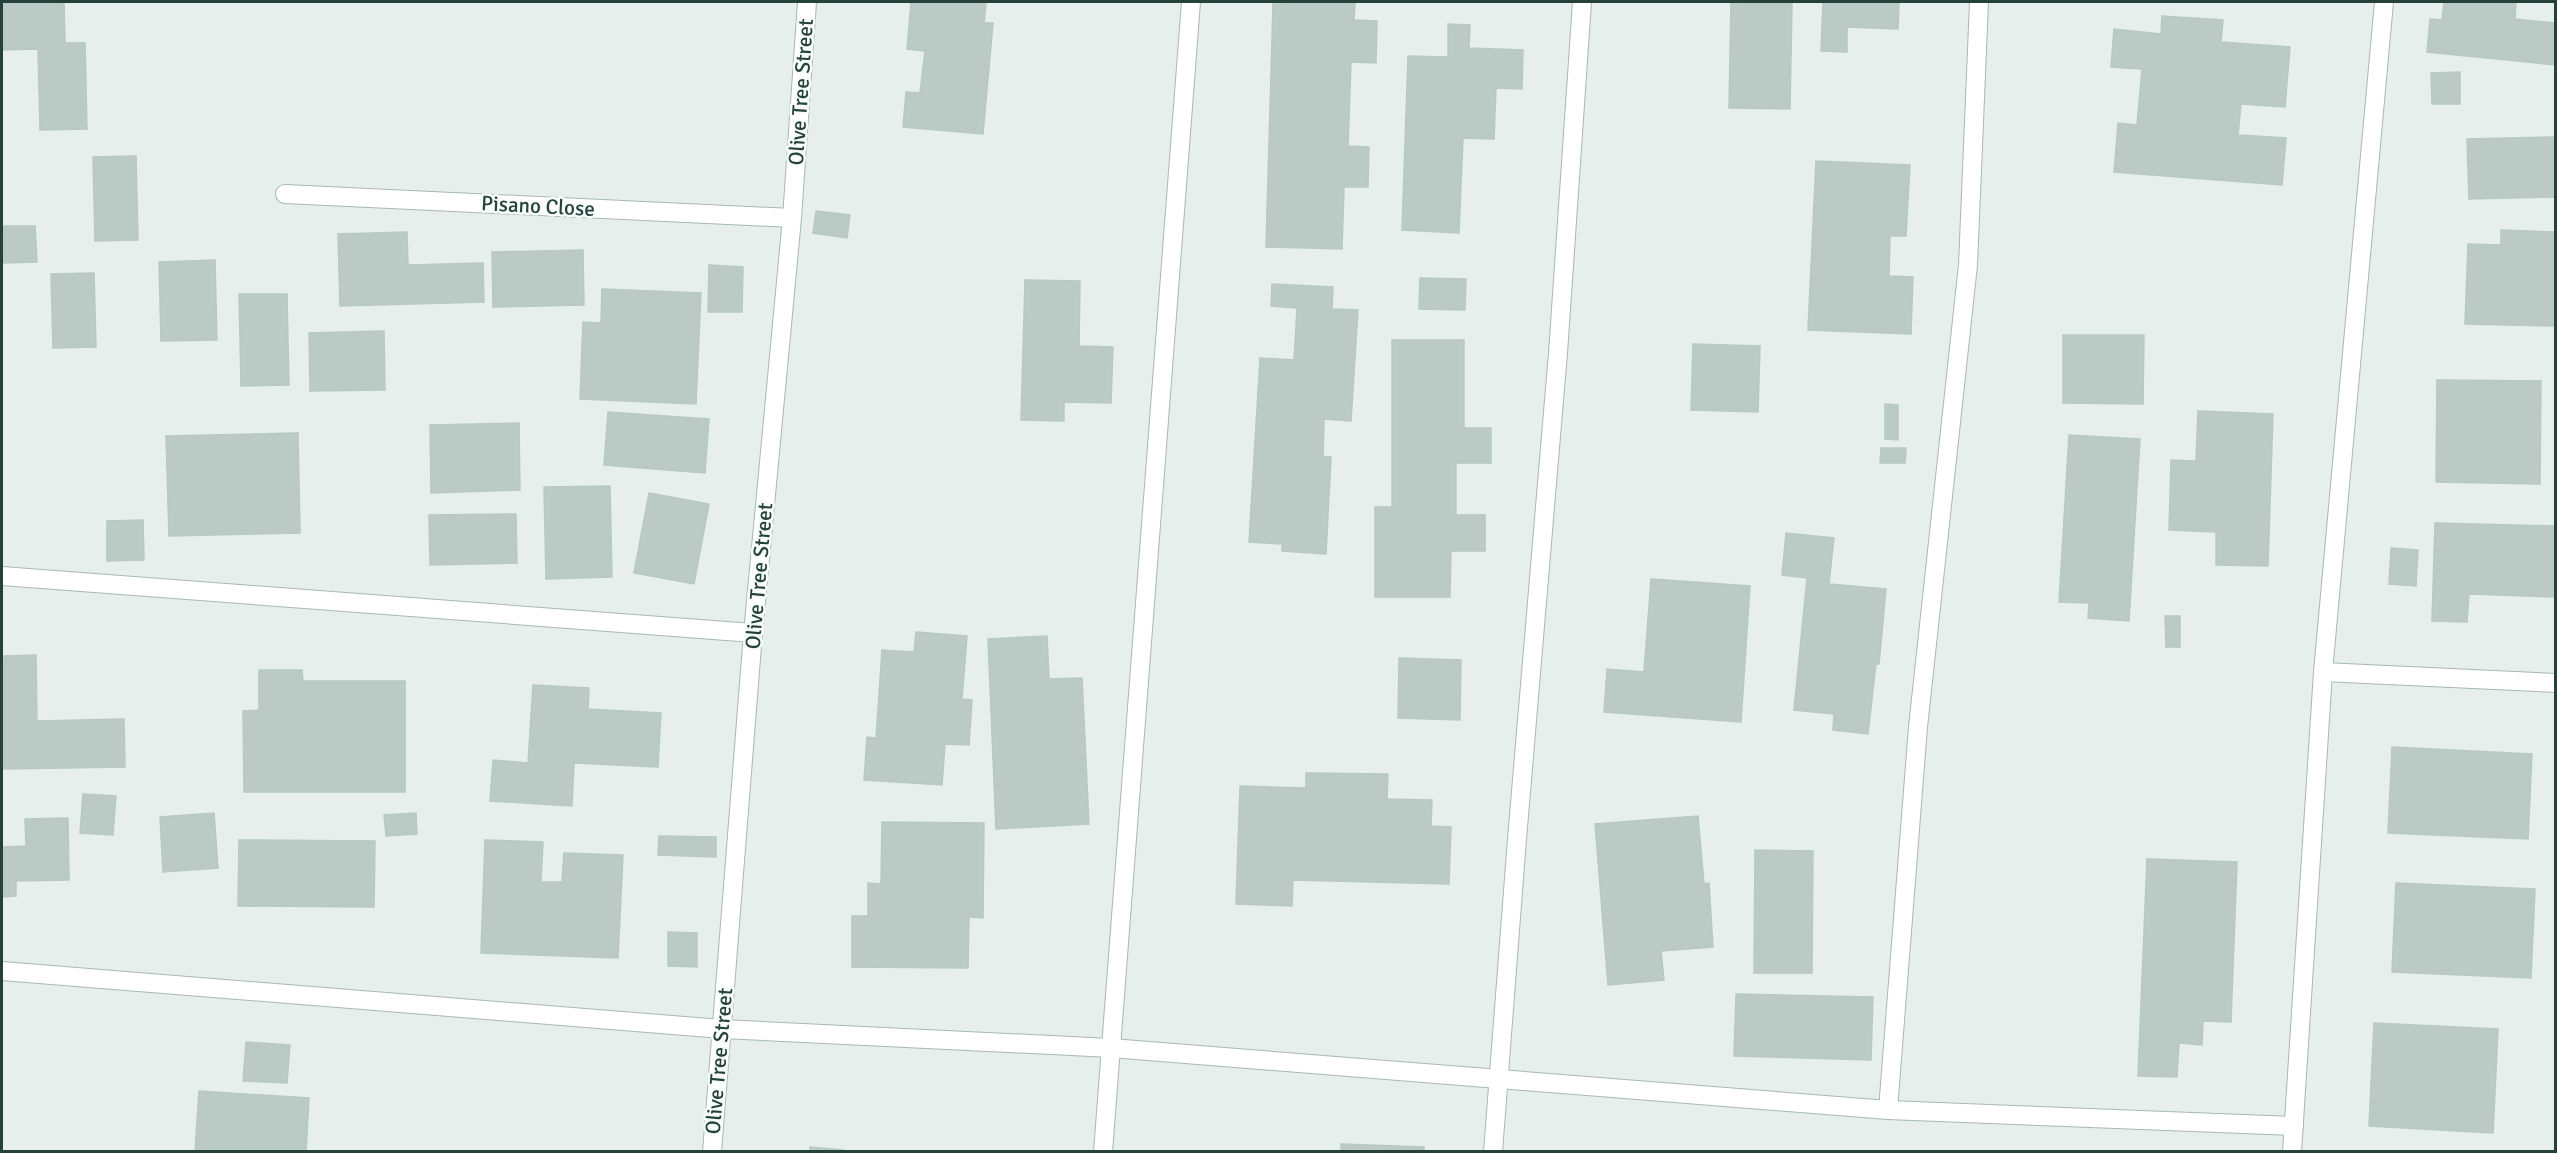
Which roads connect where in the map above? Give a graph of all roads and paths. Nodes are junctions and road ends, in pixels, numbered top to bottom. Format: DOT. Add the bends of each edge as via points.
graph roads {
  1 [pos="807,2"];
  2 [pos="1191,2"];
  3 [pos="1582,2"];
  4 [pos="1978,2"];
  5 [pos="2384,2"];
  6 [pos="285,194"];
  7 [pos="792,218"];
  8 [pos="2,576"];
  9 [pos="753,633"];
  10 [pos="2323,672"];
  11 [pos="2556,683"];
  12 [pos="2,971"];
  13 [pos="722,1029"];
  14 [pos="1111,1048"];
  15 [pos="1499,1078"];
  16 [pos="1888,1110"];
  17 [pos="2294,1126"];
  18 [pos="712,1152"];
  19 [pos="1103,1152"];
  20 [pos="1493,1152"];
  21 [pos="2292,1152"];
  1 -- 7 [label="street, Olive Tree Street"];
  2 -- 14 [label="street"];
  3 -- 15 [label="street"];
  4 -- 16 [label="street" via="1968,265 1918,727"];
  5 -- 10 [label="street"];
  6 -- 7 [label="street, Pisano Close"];
  7 -- 9 [label="street, Olive Tree Street"];
  8 -- 9 [label="street"];
  9 -- 13 [label="street, Olive Tree Street"];
  10 -- 11 [label="street"];
  10 -- 17 [label="street"];
  12 -- 13 [label="street"];
  13 -- 14 [label="street"];
  13 -- 18 [label="street, Olive Tree Street"];
  14 -- 15 [label="street"];
  14 -- 19 [label="street"];
  15 -- 16 [label="street"];
  15 -- 20 [label="street"];
  16 -- 17 [label="street"];
  17 -- 21 [label="street"];
}
